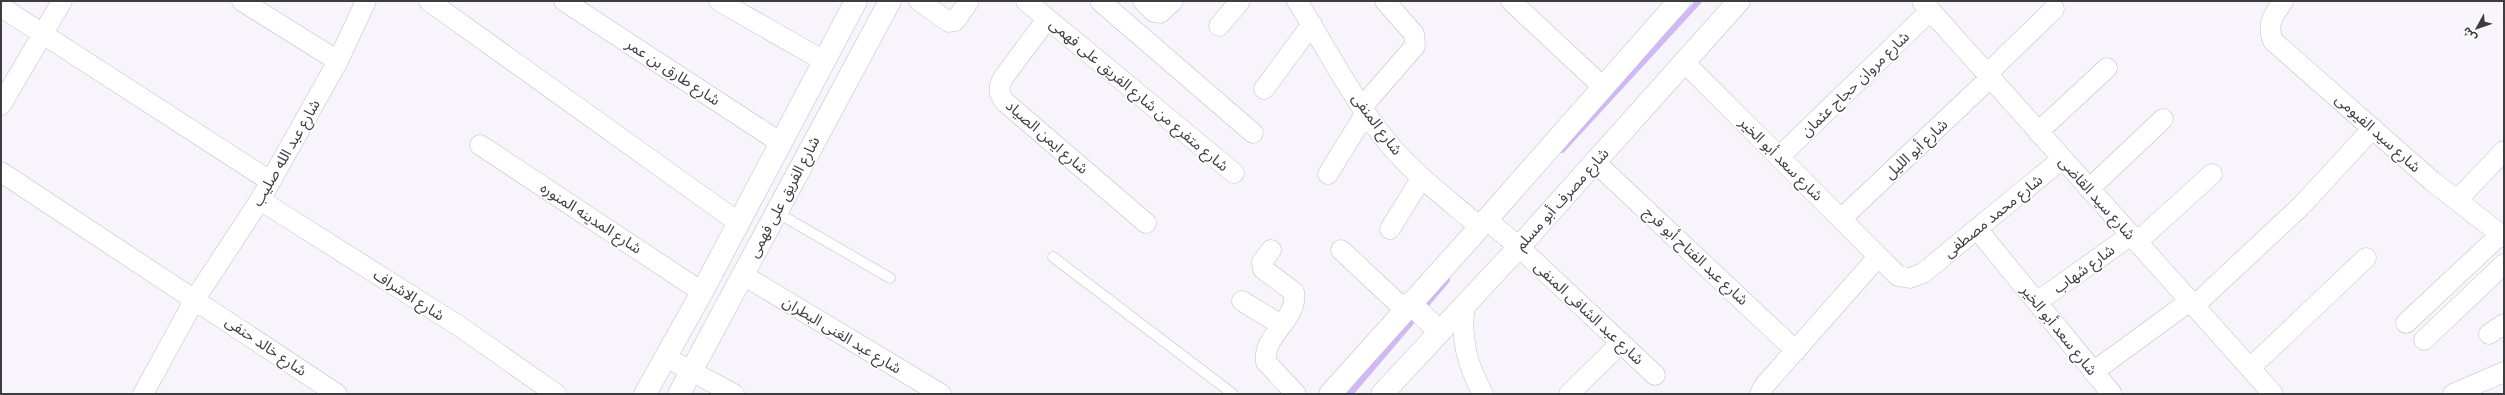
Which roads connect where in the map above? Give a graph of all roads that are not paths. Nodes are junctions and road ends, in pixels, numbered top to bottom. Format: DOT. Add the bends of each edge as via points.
graph roads {
  1 [pos="62,1"];
  2 [pos="242,1"];
  3 [pos="366,1"];
  4 [pos="429,1"];
  5 [pos="564,1"];
  6 [pos="719,1"];
  7 [pos="856,1"];
  8 [pos="890,1"];
  9 [pos="919,1"];
  10 [pos="970,1"];
  11 [pos="1026,1"];
  12 [pos="1100,1"];
  13 [pos="1143,1"];
  14 [pos="1173,1"];
  15 [pos="1240,1"];
  16 [pos="1297,1"];
  17 [pos="1385,1"];
  18 [pos="1512,1"];
  19 [pos="1679,1"];
  20 [pos="1739,1"];
  21 [pos="2283,1"];
  22 [pos="1927,5"];
  23 [pos="1,7"];
  24 [pos="2054,9"];
  25 [pos="1047,19"];
  26 [pos="1312,24"];
  27 [pos="1220,26"];
  28 [pos="42,35"];
  29 [pos="338,61"];
  30 [pos="824,61"];
  31 [pos="1684,62"];
  32 [pos="2107,68"];
  33 [pos="1989,76"];
  34 [pos="1603,87"];
  35 [pos="1264,89"];
  36 [pos="1,105"];
  37 [pos="1363,111"];
  38 [pos="2163,119"];
  39 [pos="2373,128"];
  40 [pos="1253,132"];
  41 [pos="2038,132"];
  42 [pos="781,143"];
  43 [pos="480,145"];
  44 [pos="2504,151"];
  45 [pos="1779,157"];
  46 [pos="2062,158"];
  47 [pos="1595,162"];
  48 [pos="1,172"];
  49 [pos="1234,173"];
  50 [pos="1328,174"];
  51 [pos="2212,174"];
  52 [pos="1422,177"];
  53 [pos="270,181"];
  54 [pos="2090,189"];
  55 [pos="260,200"];
  56 [pos="2457,200"];
  57 [pos="776,212"];
  58 [pos="1841,219"];
  59 [pos="739,223"];
  60 [pos="1146,223"];
  61 [pos="1484,224"];
  62 [pos="1390,229"];
  63 [pos="1976,229"];
  64 [pos="2503,235"];
  65 [pos="2134,239"];
  66 [pos="1519,247"];
  67 [pos="1271,250"];
  68 [pos="1340,250"];
  69 [pos="1053,257"];
  70 [pos="1878,257"];
  71 [pos="2366,258"];
  72 [pos="2504,264"];
  73 [pos="1923,273"];
  74 [pos="743,275"];
  75 [pos="890,278"];
  76 [pos="702,292"];
  77 [pos="195,299"];
  78 [pos="1242,301"];
  79 [pos="2037,302"];
  80 [pos="2192,303"];
  81 [pos="1465,305"];
  82 [pos="1407,306"];
  83 [pos="2406,323"];
  84 [pos="1281,326"];
  85 [pos="1440,332"];
  86 [pos="2424,340"];
  87 [pos="1621,343"];
  88 [pos="1796,351"];
  89 [pos="665,358"];
  90 [pos="2250,368"];
  91 [pos="691,371"];
  92 [pos="2093,372"];
  93 [pos="2504,372"];
  94 [pos="1655,375"];
  95 [pos="1762,390"];
  96 [pos="143,394"];
  97 [pos="337,394"];
  98 [pos="556,394"];
  99 [pos="645,394"];
  100 [pos="679,394"];
  101 [pos="734,394"];
  102 [pos="942,394"];
  103 [pos="1233,394"];
  104 [pos="1296,394"];
  105 [pos="1330,394"];
  106 [pos="1382,394"];
  107 [pos="1483,394"];
  108 [pos="1569,394"];
  109 [pos="2112,394"];
  110 [pos="2273,394"];
  111 [pos="2453,394"];
  1 -- 28 [label="street"];
  2 -- 29 [label="street"];
  3 -- 29 [label="street, شارع عبد الله صليب"];
  4 -- 59 [label="street"];
  5 -- 42 [label="street, شارع طارق بن عمر"];
  6 -- 30 [label="street"];
  7 -- 30 [label="street, شارع الفريق على فهمى"];
  8 -- 57 [label="street, شارع الفريق على فهمى"];
  9 -- 10 [label="street" via="949,22 955,21"];
  11 -- 25 [label="street, شارع متفرع من شارع الفريق على فهمى"];
  12 -- 40 [label="street"];
  13 -- 14 [label="street" via="1154,12 1160,13"];
  15 -- 27 [label="street"];
  16 -- 26 [label="street, شارع المنفى"];
  17 -- 37 [label="street" via="1414,34 1415,46"];
  18 -- 34 [label="street"];
  19 -- 34 [label="street"];
  20 -- 31 [label="street, شارع مصرف أبو مسلم"];
  21 -- 39 [label="street, شارع سيد الفيومى" via="2271,19 2269,31 2273,41"];
  22 -- 33 [label="street, شارع سيد القاضى"];
  22 -- 45 [label="street, شارع مروان حجاج عثمان"];
  23 -- 28 [label="street"];
  24 -- 33 [label="street, شارع أبو الليل"];
  25 -- 49 [label="street, شارع متفرع من شارع الفريق على فهمى"];
  25 -- 60 [label="street, شارع ايمن الصياد" via="1003,78 999,86 1000,95"];
  26 -- 35 [label="street"];
  26 -- 37 [label="street, شارع المنفى"];
  28 -- 36 [label="street"];
  28 -- 53 [label="street"];
  29 -- 53 [label="street, شارع عبد الله صليب"];
  30 -- 42 [label="street, شارع الفريق على فهمى"];
  31 -- 45 [label="street, شارع سعد أبو الخير"];
  31 -- 47 [label="street, شارع مصرف أبو مسلم"];
  32 -- 41 [label="street"];
  33 -- 41 [label="street, شارع سيد القاضى"];
  33 -- 58 [label="street, شارع أبو الليل"];
  34 -- 61 [label="street"];
  37 -- 50 [label="street"];
  37 -- 52 [label="street, شارع المنفى" via="1397,153"];
  38 -- 54 [label="street"];
  39 -- 56 [label="street, شارع سيد الفيومى"];
  39 -- 80 [label="street" via="2301,206"];
  41 -- 46 [label="street, شارع سيد القاضى"];
  42 -- 59 [label="street, شارع الفريق على فهمى"];
  43 -- 76 [label="street, شارع المدينه المنوره"];
  44 -- 56 [label="street"];
  45 -- 58 [label="street, شارع سعد أبو الخير"];
  46 -- 54 [label="street, شارع سيد القاضى"];
  46 -- 63 [label="street, شارع محمد مصطفى"];
  47 -- 66 [label="street, شارع مصرف أبو مسلم"];
  47 -- 88 [label="street, شارع عبد الفتاح أبو فرج"];
  48 -- 77 [label="street, شارع خالد حنفى"];
  51 -- 65 [label="street, شارع شهاب"];
  52 -- 61 [label="street, شارع المنفى"];
  52 -- 62 [label="street"];
  53 -- 55 [label="street, شارع عبد الله صليب"];
  54 -- 65 [label="street, شارع سيد القاضى"];
  55 -- 77 [label="street, شارع عبد الله صليب"];
  55 -- 98 [label="street, شارع الاشراف" via="459,326"];
  56 -- 64 [label="street, شارع سيد الفيومى"];
  57 -- 74 [label="street, شارع الفريق على فهمى"];
  57 -- 75 [label="lane"];
  58 -- 70 [label="street, شارع سعد أبو الخير"];
  59 -- 76 [label="street, شارع الفريق على فهمى"];
  61 -- 66 [label="street, شارع عبد الشافى المنفى"];
  61 -- 82 [label="street"];
  63 -- 73 [label="street, شارع محمد مصطفى"];
  63 -- 79 [label="street, شارع سعد أبو الخير"];
  64 -- 83 [label="street"];
  65 -- 79 [label="street, شارع شهاب"];
  65 -- 80 [label="street, شارع سيد القاضى"];
  66 -- 81 [label="street, شارع مصرف أبو مسلم"];
  66 -- 87 [label="street, شارع عبد الشافى المنفى"];
  67 -- 84 [label="street" via="1262,262 1263,269 1294,292 1295,298 1294,305"];
  68 -- 82 [label="street"];
  69 -- 103 [label="lane"];
  70 -- 73 [label="street, شارع سعد أبو الخير" via="1898,276 1910,278"];
  70 -- 88 [label="street"];
  71 -- 90 [label="street"];
  72 -- 86 [label="street"];
  74 -- 91 [label="street, شارع الفريق على فهمى"];
  74 -- 102 [label="street, شارع عبد الغنى البطران"];
  76 -- 89 [label="street, شارع الفريق على فهمى"];
  77 -- 96 [label="street, شارع عبد الله صليب"];
  77 -- 97 [label="street, شارع خالد حنفى"];
  78 -- 84 [label="street"];
  79 -- 92 [label="street, شارع سعد أبو الخير"];
  80 -- 90 [label="street, شارع سيد القاضى"];
  80 -- 92 [label="street"];
  81 -- 85 [label="street, شارع مصرف أبو مسلم"];
  81 -- 107 [label="street" via="1462,328 1465,353"];
  82 -- 85 [label="street"];
  82 -- 105 [label="street"];
  84 -- 104 [label="street" via="1266,348 1266,362"];
  85 -- 106 [label="street, شارع مصرف أبو مسلم"];
  87 -- 94 [label="street, شارع عبد الشافى المنفى"];
  87 -- 108 [label="street"];
  88 -- 95 [label="street"];
  89 -- 91 [label="street"];
  89 -- 99 [label="street, شارع الفريق على فهمى"];
  90 -- 110 [label="street, شارع سيد القاضى"];
  91 -- 100 [label="street, شارع الفريق على فهمى"];
  91 -- 101 [label="street"];
  92 -- 109 [label="street, شارع سعد أبو الخير"];
  93 -- 111 [label="street"];
}
